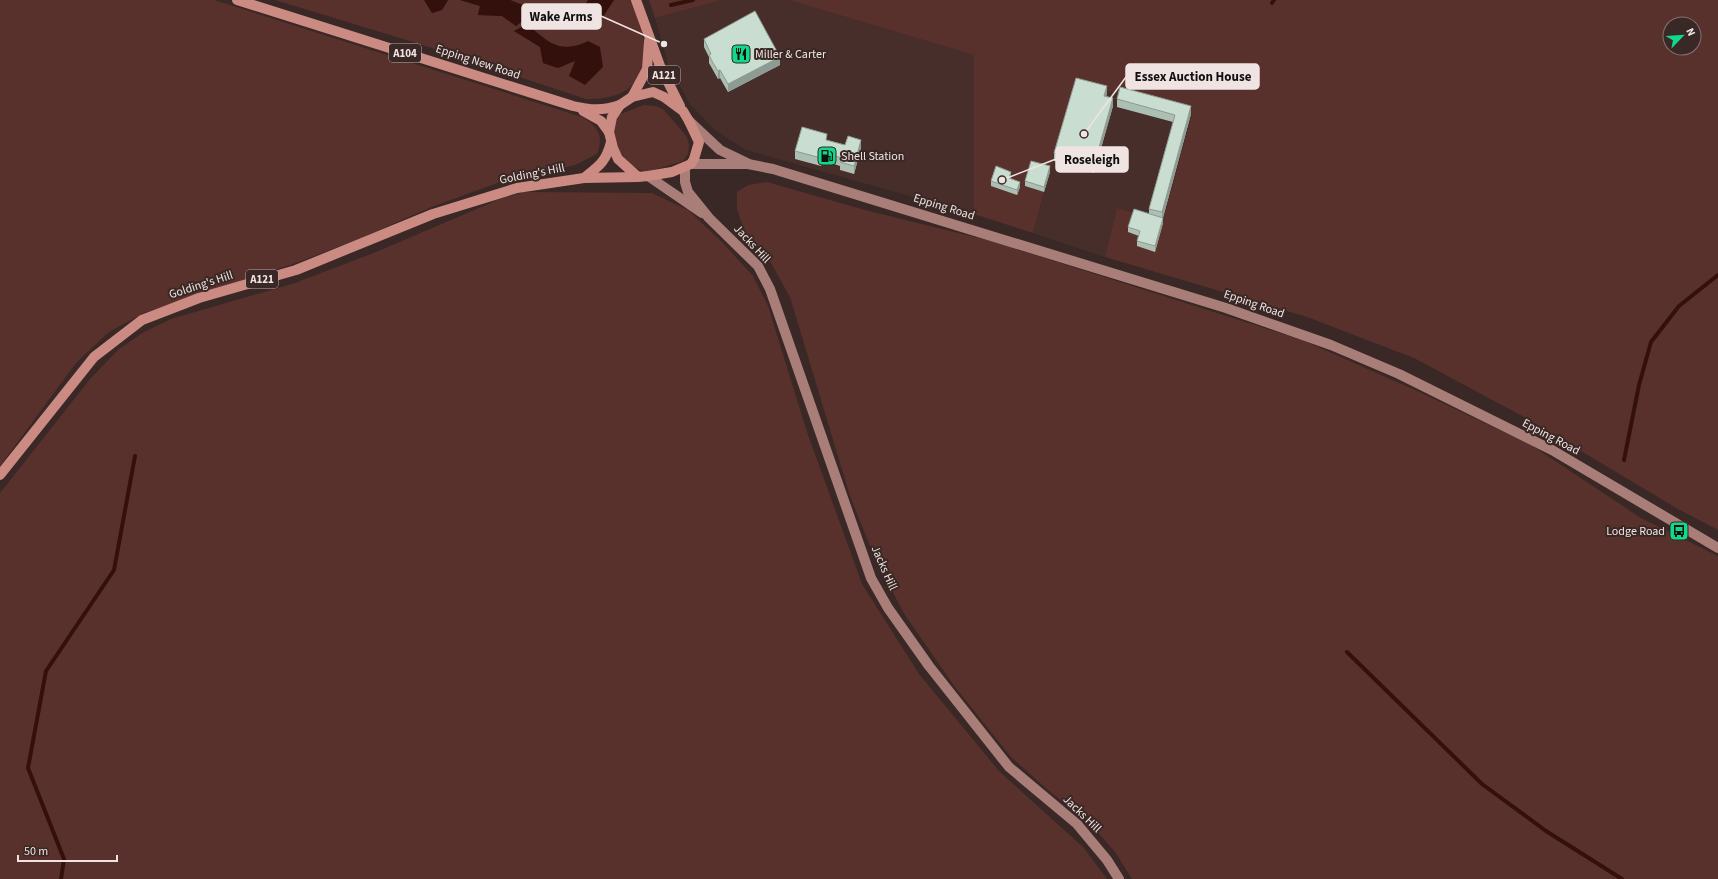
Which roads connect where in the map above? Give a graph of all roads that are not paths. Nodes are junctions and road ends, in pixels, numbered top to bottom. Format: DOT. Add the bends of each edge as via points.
graph roads {
  1 [pos="237,0"];
  2 [pos="636,0"];
  3 [pos="649,37"];
  4 [pos="632,97"];
  5 [pos="620,105"];
  6 [pos="574,106"];
  7 [pos="682,111"];
  8 [pos="689,121"];
  9 [pos="610,137"];
  10 [pos="748,164"];
  11 [pos="688,165"];
  12 [pos="643,176"];
  13 [pos="584,178"];
  14 [pos="709,218"];
  15 [pos="0,475"];
  16 [pos="1718,548"];
  17 [pos="1119,879"];
  1 -- 6 [label="main road, Epping New Road / A104"];
  2 -- 3 [label="main road, A121"];
  3 -- 4 [label="main road, A121" via="647,69"];
  3 -- 7 [label="main road, A121"];
  4 -- 5 [label="main road"];
  4 -- 7 [label="main road" via="653,92"];
  5 -- 6 [label="main road, Epping New Road / A104" via="607,110 590,110"];
  5 -- 9 [label="main road" via="612,117"];
  6 -- 9 [label="main road, Epping New Road / A104" via="602,121"];
  7 -- 8 [label="main road"];
  8 -- 10 [label="main road, Epping Road" via="720,150"];
  8 -- 11 [label="main road" via="699,142 694,159"];
  9 -- 12 [label="main road" via="618,159"];
  9 -- 13 [label="main road, Golding's Hill" via="608,155"];
  10 -- 11 [label="main road, Epping Road"];
  10 -- 16 [label="main road, Epping Road" via="840,189 1226,308 1331,345 1399,374 1552,450"];
  11 -- 12 [label="main road"];
  11 -- 14 [label="main road" via="685,182 688,192"];
  12 -- 13 [label="main road, Golding's Hill / A121"];
  12 -- 14 [label="main road"];
  13 -- 15 [label="main road, Golding's Hill / A121" via="517,188 433,214 296,270 199,298 142,320 94,357"];
  14 -- 17 [label="main road, Jacks Hill" via="758,266 770,289 871,578 888,608 929,666 1008,767 1077,824"];
}
